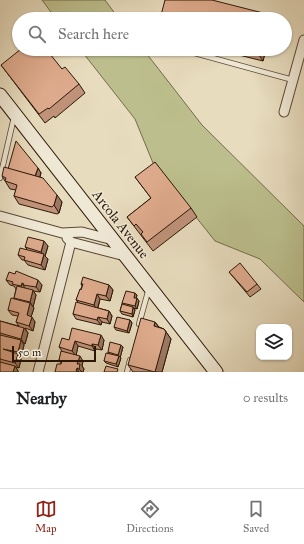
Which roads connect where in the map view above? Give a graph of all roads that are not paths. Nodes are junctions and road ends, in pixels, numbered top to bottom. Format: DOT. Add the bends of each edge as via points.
graph roads {
  1 [pos="304,40"];
  2 [pos="206,56"];
  3 [pos="293,80"];
  4 [pos="0,96"];
  5 [pos="284,112"];
  6 [pos="15,115"];
  7 [pos="0,178"];
  8 [pos="0,216"];
  9 [pos="62,233"];
  10 [pos="114,240"];
  11 [pos="71,242"];
  12 [pos="125,256"];
  13 [pos="149,286"];
  14 [pos="138,329"];
  15 [pos="130,358"];
  16 [pos="38,372"];
  17 [pos="127,372"];
  18 [pos="216,372"];
  1 -- 3 [label="street"];
  2 -- 3 [label="lane"];
  3 -- 5 [label="street"];
  4 -- 6 [label="main road, Arcola Avenue"];
  6 -- 7 [label="lane"];
  6 -- 10 [label="main road, Arcola Avenue"];
  8 -- 9 [label="street"];
  9 -- 10 [label="street" via="82,232"];
  9 -- 11 [label="street"];
  10 -- 12 [label="main road, Arcola Avenue"];
  11 -- 12 [label="street"];
  11 -- 16 [label="street"];
  12 -- 13 [label="main road, Arcola Avenue"];
  13 -- 14 [label="lane"];
  13 -- 18 [label="main road, Arcola Avenue"];
  15 -- 17 [label="lane"];
}
